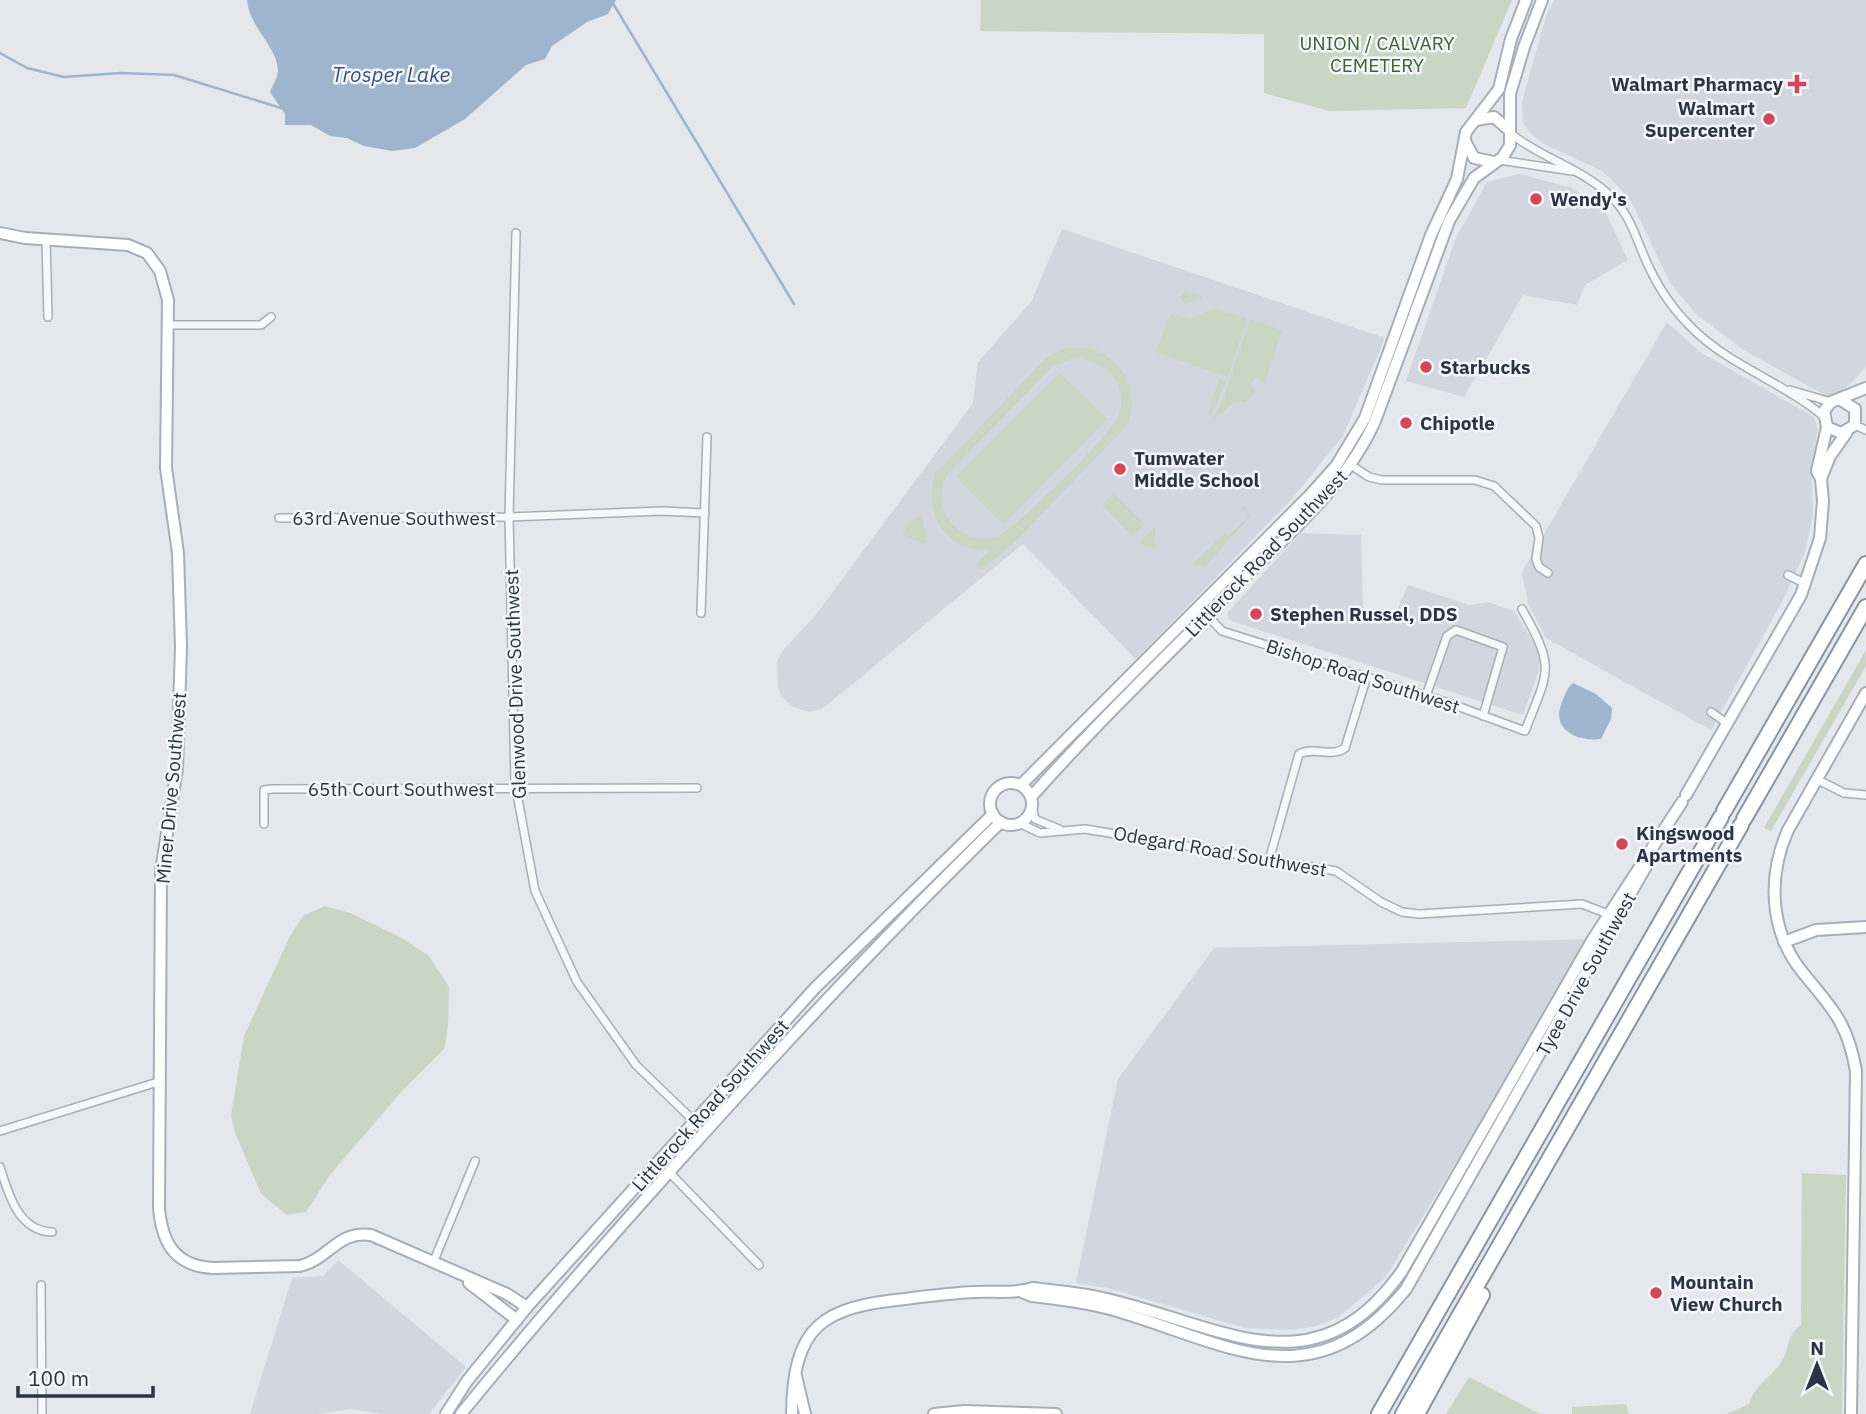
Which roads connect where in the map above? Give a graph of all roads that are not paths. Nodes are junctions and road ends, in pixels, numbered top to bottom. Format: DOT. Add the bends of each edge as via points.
graph roads {
  1 [pos="1526,0"];
  2 [pos="1542,0"];
  3 [pos="1474,121"];
  4 [pos="1509,132"];
  5 [pos="1465,139"];
  6 [pos="1498,160"];
  7 [pos="1573,171"];
  8 [pos="0,233"];
  9 [pos="516,233"];
  10 [pos="46,239"];
  11 [pos="48,317"];
  12 [pos="271,317"];
  13 [pos="169,325"];
  14 [pos="1865,388"];
  15 [pos="1790,390"];
  16 [pos="1836,401"];
  17 [pos="1825,422"];
  18 [pos="1853,423"];
  19 [pos="1866,430"];
  20 [pos="707,438"];
  21 [pos="1351,465"];
  22 [pos="1821,480"];
  23 [pos="705,513"];
  24 [pos="509,517"];
  25 [pos="279,518"];
  26 [pos="1866,564"];
  27 [pos="1548,573"];
  28 [pos="1788,575"];
  29 [pos="1806,584"];
  30 [pos="1866,607"];
  31 [pos="1522,609"];
  32 [pos="701,613"];
  33 [pos="1207,615"];
  34 [pos="1367,677"];
  35 [pos="1866,693"];
  36 [pos="1426,696"];
  37 [pos="1711,712"];
  38 [pos="1483,716"];
  39 [pos="1728,724"];
  40 [pos="1816,779"];
  41 [pos="1021,785"];
  42 [pos="697,788"];
  43 [pos="516,789"];
  44 [pos="1686,795"];
  45 [pos="1866,795"];
  46 [pos="1031,802"];
  47 [pos="997,818"];
  48 [pos="1018,823"];
  49 [pos="264,824"];
  50 [pos="1059,830"];
  51 [pos="1270,858"];
  52 [pos="1613,916"];
  53 [pos="1866,927"];
  54 [pos="1784,942"];
  55 [pos="161,1081"];
  56 [pos="695,1122"];
  57 [pos="0,1131"];
  58 [pos="475,1161"];
  59 [pos="0,1167"];
  60 [pos="669,1172"];
  61 [pos="1542,1172"];
  62 [pos="52,1232"];
  63 [pos="433,1263"];
  64 [pos="759,1265"];
  65 [pos="458,1275"];
  66 [pos="41,1285"];
  67 [pos="527,1307"];
  68 [pos="517,1320"];
  69 [pos="795,1371"];
  70 [pos="964,1413"];
  71 [pos="42,1414"];
  72 [pos="446,1414"];
  73 [pos="461,1414"];
  74 [pos="792,1414"];
  75 [pos="804,1414"];
  76 [pos="934,1414"];
  77 [pos="1056,1414"];
  78 [pos="1378,1414"];
  79 [pos="1403,1414"];
  80 [pos="1417,1414"];
  81 [pos="1851,1414"];
  1 -- 3 [label="street, Littlerock Road Southwest" via="1499,89"];
  2 -- 4 [label="street, Littlerock Road Southwest" via="1513,81"];
  3 -- 4 [label="street" via="1493,117"];
  3 -- 5 [label="street, Littlerock Road Southwest"];
  4 -- 6 [label="street, Littlerock Road Southwest" via="1508,152"];
  4 -- 7 [label="street" via="1529,149"];
  5 -- 6 [label="street" via="1475,158"];
  5 -- 41 [label="street, Littlerock Road Southwest" via="1457,179 1431,235 1365,418 1345,453 1310,495"];
  6 -- 7 [label="street"];
  6 -- 21 [label="street, Littlerock Road Southwest" via="1474,178 1449,221 1376,422"];
  7 -- 15 [label="street" via="1619,204 1658,284 1695,331"];
  8 -- 10 [label="street, Miner Drive Southwest"];
  9 -- 24 [label="street, Glenwood Drive Southwest"];
  10 -- 11 [label="street"];
  10 -- 13 [label="street, Miner Drive Southwest" via="128,245 147,253 160,271"];
  12 -- 13 [label="street" via="261,325"];
  13 -- 55 [label="street, Miner Drive Southwest" via="166,468 178,553 181,647 177,769 162,848"];
  14 -- 16 [label="street"];
  14 -- 18 [label="street"];
  15 -- 16 [label="street"];
  15 -- 17 [label="street"];
  16 -- 17 [label="street"];
  16 -- 18 [label="street" via="1852,404"];
  17 -- 18 [label="street" via="1836,433"];
  17 -- 22 [label="street" via="1818,462"];
  18 -- 19 [label="street"];
  18 -- 22 [label="street"];
  20 -- 23 [label="street"];
  21 -- 27 [label="street" via="1382,480 1475,480 1494,486 1536,526 1536,559"];
  21 -- 33 [label="street, Littlerock Road Southwest"];
  22 -- 29 [label="street" via="1820,538"];
  23 -- 24 [label="street, 63rd Avenue Southwest"];
  23 -- 32 [label="street"];
  24 -- 25 [label="street, 63rd Avenue Southwest"];
  24 -- 43 [label="street, Glenwood Drive Southwest"];
  26 -- 78 [label="highway"];
  28 -- 29 [label="street"];
  29 -- 39 [label="street"];
  30 -- 61 [label="highway"];
  31 -- 38 [label="street, Bishop Road Southwest" via="1544,649 1548,674 1525,732"];
  33 -- 34 [label="street, Bishop Road Southwest" via="1222,631"];
  33 -- 46 [label="street, Littlerock Road Southwest" via="1081,741"];
  34 -- 36 [label="street, Bishop Road Southwest"];
  34 -- 51 [label="street" via="1345,748 1334,753 1308,749 1299,754"];
  35 -- 40 [label="street"];
  36 -- 38 [label="street, Bishop Road Southwest"];
  36 -- 38 [label="street" via="1447,636 1456,630 1488,639 1503,647"];
  37 -- 39 [label="street"];
  39 -- 44 [label="street"];
  40 -- 45 [label="street" via="1844,793"];
  40 -- 54 [label="street" via="1777,861 1774,896"];
  41 -- 46 [label="street"];
  41 -- 47 [label="street, Littlerock Road Southwest" via="1007,783 995,789 990,801"];
  42 -- 43 [label="street, 65th Court Southwest"];
  43 -- 49 [label="street, 65th Court Southwest" via="264,790"];
  43 -- 56 [label="street, Glenwood Drive Southwest" via="535,891 576,982 636,1065"];
  46 -- 48 [label="street, Littlerock Road Southwest" via="1025,819"];
  46 -- 50 [label="street" via="1035,819"];
  47 -- 48 [label="street"];
  47 -- 56 [label="street, Littlerock Road Southwest" via="856,945"];
  47 -- 60 [label="street, Littlerock Road Southwest"];
  48 -- 50 [label="street, Odegard Road Southwest" via="1040,833"];
  50 -- 51 [label="street, Odegard Road Southwest" via="1085,829"];
  51 -- 52 [label="street, Odegard Road Southwest" via="1340,872 1402,912 1457,914 1582,904"];
  52 -- 52 [label="street, Tyee Drive Southwest" via="1682,803"];
  52 -- 69 [label="street, Tyee Drive Southwest" via="1402,1271 1378,1302 1355,1320 1318,1336 1259,1343 1108,1299 1033,1288 972,1292 845,1308 811,1335"];
  53 -- 54 [label="street" via="1824,929"];
  54 -- 81 [label="street" via="1842,1022 1856,1071"];
  55 -- 57 [label="street"];
  55 -- 63 [label="street, Miner Drive Southwest" via="160,1216 163,1236 175,1255 200,1267 300,1266 314,1262 336,1242 358,1234"];
  56 -- 67 [label="street, Littlerock Road Southwest"];
  58 -- 63 [label="street"];
  59 -- 62 [label="street" via="12,1205 28,1223"];
  60 -- 64 [label="street"];
  60 -- 73 [label="street, Littlerock Road Southwest" via="531,1327"];
  61 -- 79 [label="highway"];
  61 -- 80 [label="highway" via="1507,1249"];
  63 -- 65 [label="street, Miner Drive Southwest"];
  65 -- 67 [label="street, Miner Drive Southwest"];
  65 -- 68 [label="street, Miner Drive Southwest"];
  66 -- 71 [label="street"];
  67 -- 68 [label="street, Littlerock Road Southwest"];
  68 -- 72 [label="street, Littlerock Road Southwest"];
  69 -- 74 [label="street, Tyee Drive Southwest" via="790,1392"];
  69 -- 75 [label="street"];
  70 -- 76 [label="street"];
  70 -- 77 [label="street"];
}
